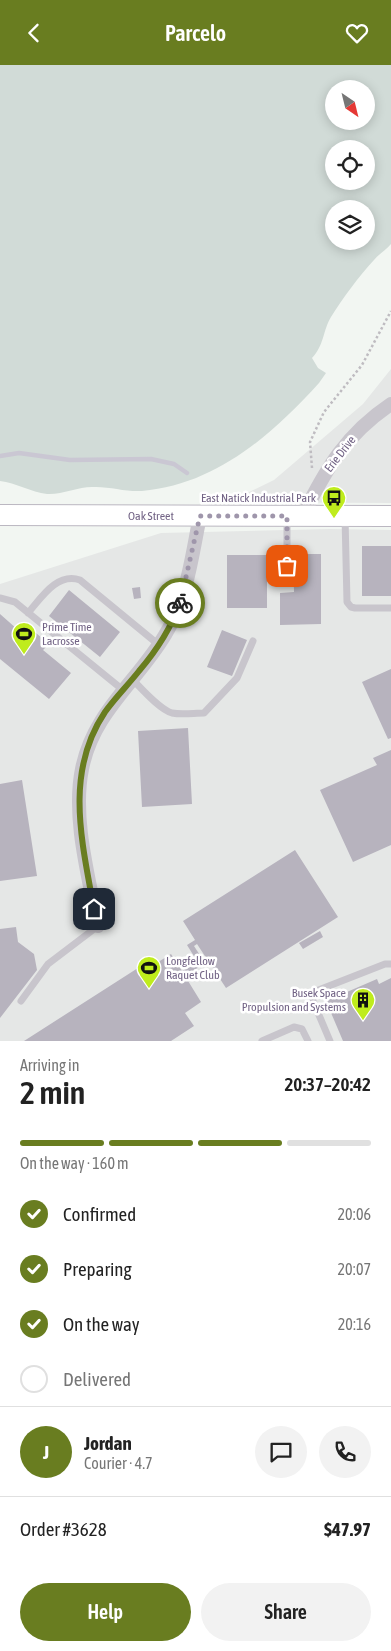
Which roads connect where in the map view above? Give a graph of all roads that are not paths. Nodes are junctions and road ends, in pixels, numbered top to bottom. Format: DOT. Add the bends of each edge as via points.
graph roads {
  1 [pos="391,404"];
  2 [pos="0,515"];
  3 [pos="295,515"];
  4 [pos="200,516"];
  5 [pos="345,516"];
  6 [pos="391,516"];
  7 [pos="287,583"];
  8 [pos="0,598"];
  9 [pos="391,608"];
  10 [pos="28,613"];
  11 [pos="253,641"];
  12 [pos="159,645"];
  13 [pos="132,679"];
  14 [pos="122,691"];
  15 [pos="98,926"];
  16 [pos="391,964"];
  17 [pos="21,1001"];
  18 [pos="262,1041"];
  19 [pos="308,1041"];
  20 [pos="330,1041"];
  1 -- 3 [label="street, Erie Drive" via="342,448 316,490"];
  2 -- 4 [label="main road, Oak Street"];
  3 -- 4 [label="main road, Oak Street"];
  3 -- 5 [label="main road, Oak Street"];
  3 -- 7 [label="lane"];
  4 -- 12 [label="street" via="180,602"];
  5 -- 6 [label="main road, Oak Street"];
  5 -- 9 [label="lane" via="347,602 355,608"];
  8 -- 10 [label="lane" via="15,602"];
  10 -- 12 [label="lane" via="51,586 62,580 76,579"];
  10 -- 14 [label="lane"];
  11 -- 13 [label="lane" via="237,678 204,713 170,712"];
  12 -- 13 [label="street"];
  13 -- 14 [label="street"];
  14 -- 15 [label="street" via="105,713 87,749 79,793 80,822"];
  15 -- 17 [label="lane" via="48,965"];
  16 -- 20 [label="lane" via="316,991 313,1001"];
  18 -- 19 [label="lane" via="294,1027 302,1029"];
}
